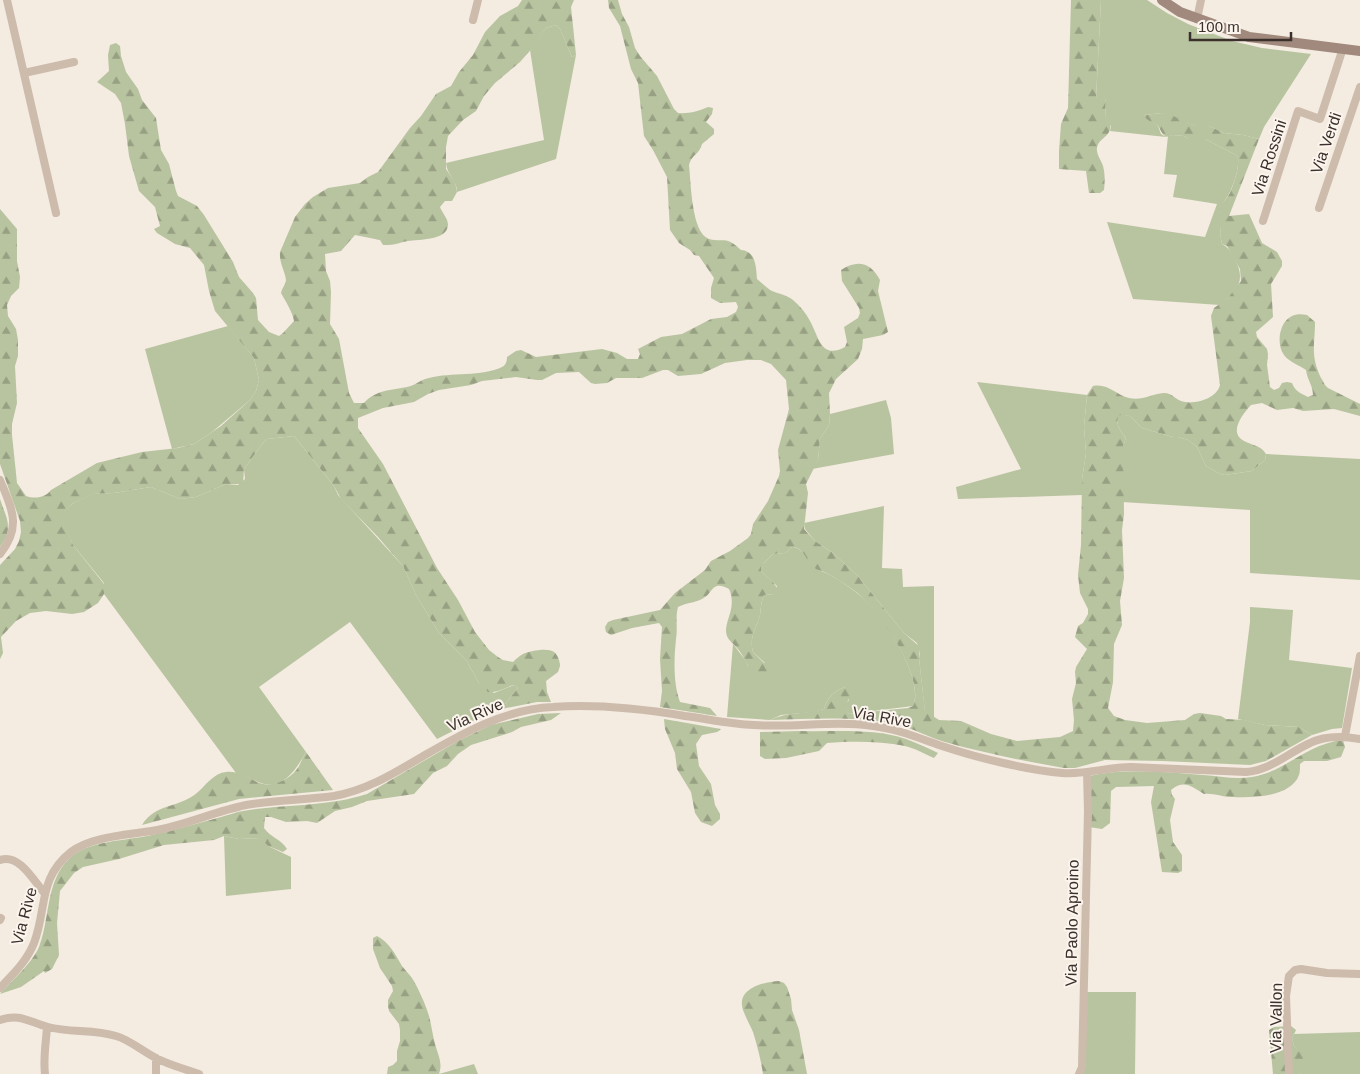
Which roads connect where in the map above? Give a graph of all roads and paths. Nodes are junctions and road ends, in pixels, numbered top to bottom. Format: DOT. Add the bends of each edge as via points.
graph roads {
  1 [pos="7,0"];
  2 [pos="478,0"];
  3 [pos="1162,0"];
  4 [pos="1202,0"];
  5 [pos="1197,19"];
  6 [pos="473,20"];
  7 [pos="1343,48"];
  8 [pos="1360,51"];
  9 [pos="74,62"];
  10 [pos="24,73"];
  11 [pos="1360,87"];
  12 [pos="1319,208"];
  13 [pos="56,213"];
  14 [pos="1262,220"];
  15 [pos="0,480"];
  16 [pos="0,554"];
  17 [pos="1360,656"];
  18 [pos="1345,736"];
  19 [pos="1360,739"];
  20 [pos="1088,772"];
  21 [pos="0,860"];
  22 [pos="44,894"];
  23 [pos="1360,974"];
  24 [pos="0,988"];
  25 [pos="0,1020"];
  26 [pos="47,1027"];
  27 [pos="156,1058"];
  28 [pos="45,1074"];
  29 [pos="156,1074"];
  30 [pos="199,1074"];
  31 [pos="1080,1074"];
  32 [pos="1289,1074"];
  1 -- 10 [label="street"];
  2 -- 6 [label="street"];
  3 -- 5 [label="main road"];
  4 -- 5 [label="street"];
  5 -- 7 [label="main road" via="1249,37"];
  7 -- 8 [label="main road"];
  7 -- 14 [label="street, Via Rossini" via="1320,119 1298,111"];
  9 -- 10 [label="street"];
  10 -- 13 [label="street"];
  11 -- 12 [label="street, Via Verdi"];
  15 -- 16 [label="street" via="14,525"];
  17 -- 18 [label="street"];
  18 -- 19 [label="street, Via Rive"];
  18 -- 20 [label="street, Via Rive" via="1310,742 1284,759 1256,771 1235,773 1114,767"];
  20 -- 22 [label="street, Via Rive" via="1065,773 1006,762 873,726 756,726 639,710 540,708 501,716 451,740 383,780 348,793 242,806 176,826 82,845 71,851 55,869"];
  20 -- 31 [label="street, Via Paolo Aproino"];
  21 -- 22 [label="street" via="17,862"];
  22 -- 24 [label="street, Via Rive" via="34,943 25,961"];
  23 -- 32 [label="street, Via Vallon" via="1301,969 1289,976 1286,996"];
  25 -- 26 [label="street" via="22,1017"];
  26 -- 27 [label="street" via="119,1036"];
  26 -- 28 [label="street" via="43,1061"];
  27 -- 29 [label="street"];
  27 -- 30 [label="street"];
}
